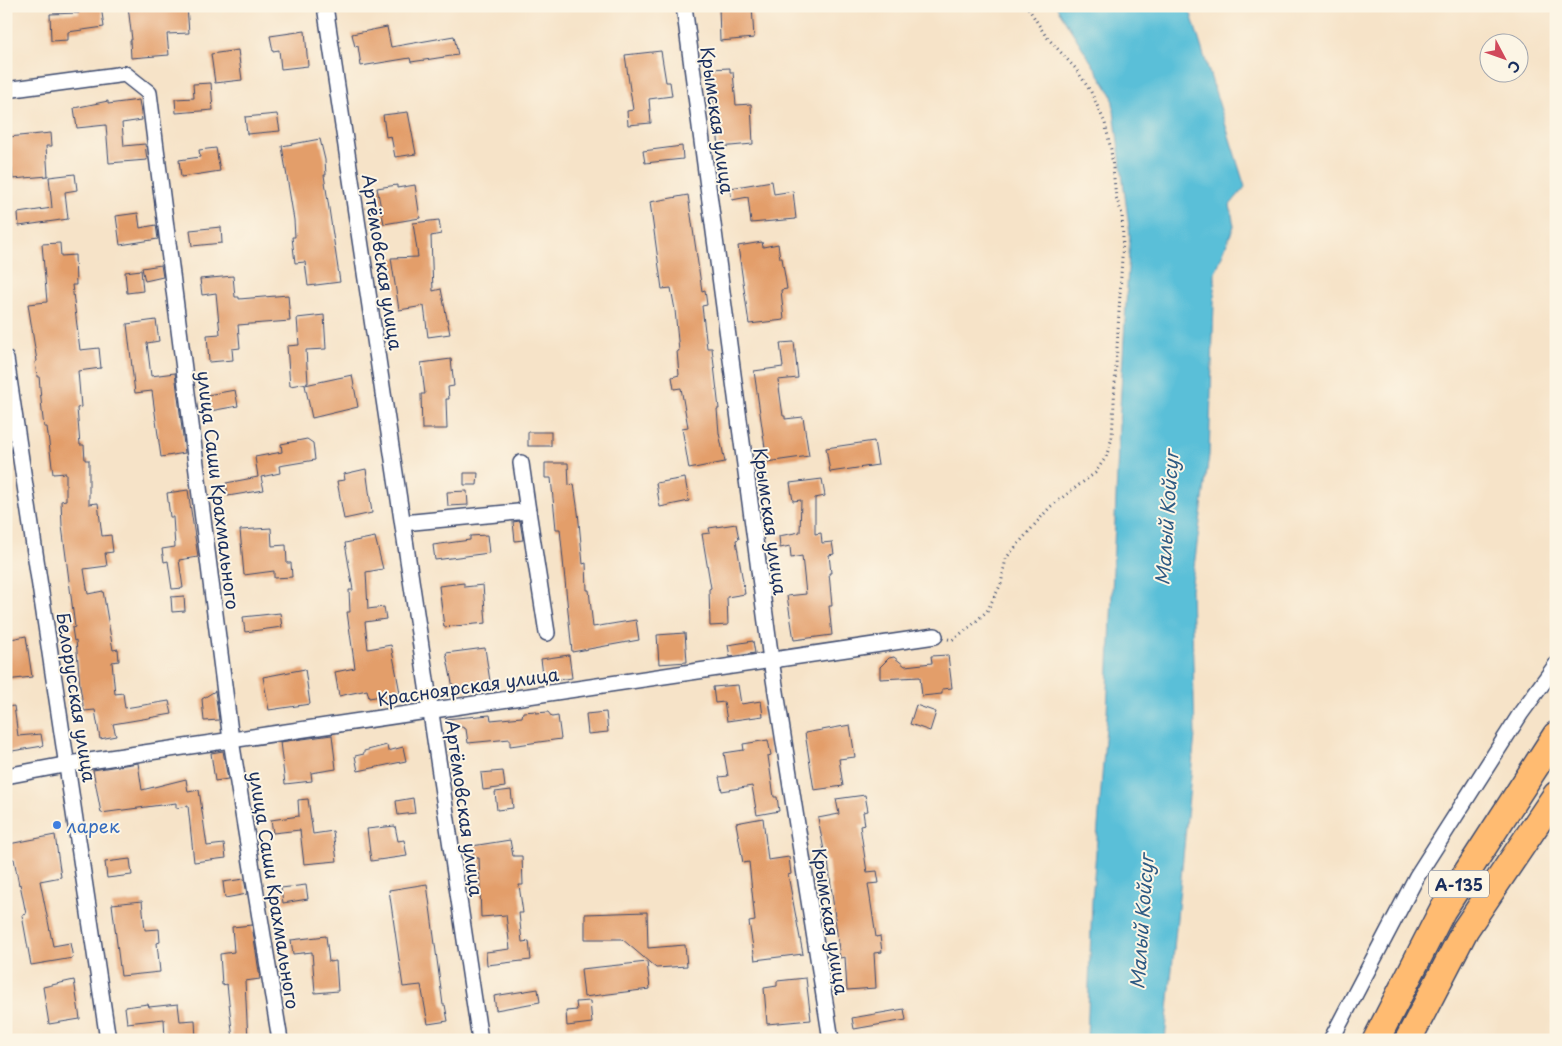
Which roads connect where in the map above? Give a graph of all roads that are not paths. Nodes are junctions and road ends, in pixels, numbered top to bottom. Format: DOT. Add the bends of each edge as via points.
graph roads {
  1 [pos="325,6"];
  2 [pos="684,6"];
  3 [pos="6,90"];
  4 [pos="6,359"];
  5 [pos="520,463"];
  6 [pos="528,511"];
  7 [pos="403,524"];
  8 [pos="547,633"];
  9 [pos="935,636"];
  10 [pos="770,660"];
  11 [pos="1556,665"];
  12 [pos="432,710"];
  13 [pos="1556,735"];
  14 [pos="232,740"];
  15 [pos="68,764"];
  16 [pos="6,776"];
  17 [pos="1556,795"];
  18 [pos="108,1040"];
  19 [pos="280,1040"];
  20 [pos="480,1040"];
  21 [pos="831,1040"];
  22 [pos="1331,1040"];
  23 [pos="1376,1040"];
  24 [pos="1408,1040"];
  1 -- 7 [label="street, Артёмовская улица"];
  2 -- 10 [label="street, Крымская улица"];
  3 -- 14 [label="street, улица Саши Крахмального" via="125,74 149,93"];
  4 -- 15 [label="street, Белорусская улица"];
  5 -- 6 [label="street"];
  6 -- 7 [label="street"];
  6 -- 8 [label="street"];
  7 -- 12 [label="street, Артёмовская улица"];
  9 -- 10 [label="street, Красноярская улица"];
  10 -- 12 [label="street, Красноярская улица"];
  10 -- 21 [label="street, Крымская улица"];
  11 -- 22 [label="street" via="1520,712 1417,876"];
  12 -- 14 [label="street, Красноярская улица"];
  12 -- 20 [label="street, Артёмовская улица"];
  13 -- 23 [label="highway, А-135" via="1442,911"];
  14 -- 15 [label="street, Красноярская улица"];
  14 -- 19 [label="street, улица Саши Крахмального"];
  15 -- 16 [label="street, Красноярская улица"];
  15 -- 18 [label="street, Белорусская улица"];
  17 -- 24 [label="highway, А-135" via="1465,930"];
}
